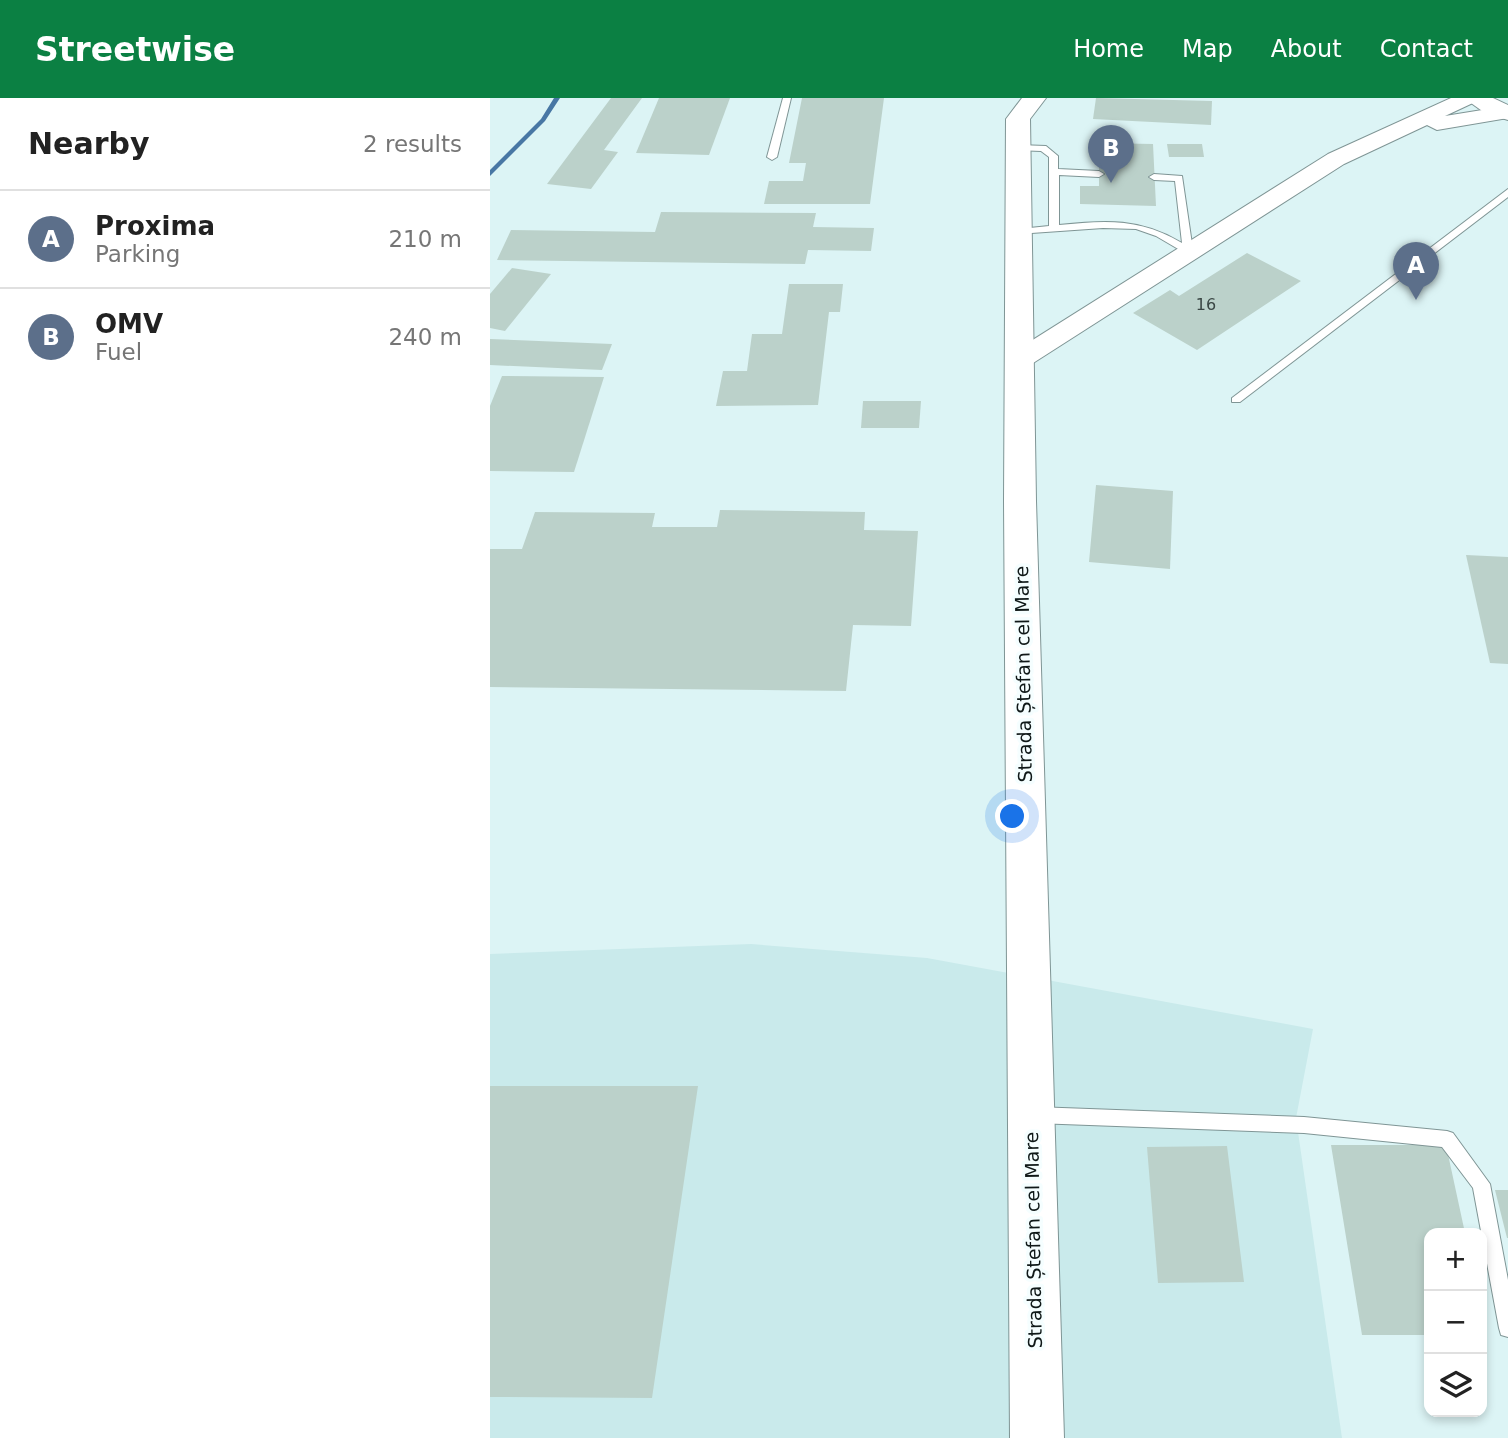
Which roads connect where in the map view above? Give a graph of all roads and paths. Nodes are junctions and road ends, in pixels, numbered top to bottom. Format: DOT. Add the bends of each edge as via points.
graph roads {
  1 [pos="787,98"];
  2 [pos="1001,98"];
  3 [pos="1468,98"];
  4 [pos="1476,98"];
  5 [pos="1026,108"];
  6 [pos="1508,113"];
  7 [pos="1397,131"];
  8 [pos="1018,148"];
  9 [pos="772,157"];
  10 [pos="1054,172"];
  11 [pos="1099,174"];
  12 [pos="1154,177"];
  13 [pos="1508,192"];
  14 [pos="1054,230"];
  15 [pos="1020,232"];
  16 [pos="1188,251"];
  17 [pos="1021,359"];
  18 [pos="1236,400"];
  19 [pos="1030,1115"];
  20 [pos="1508,1328"];
  21 [pos="1037,1438"];
  1 -- 9 [label="lane"];
  2 -- 5 [label="main road, Strada Ștefan cel Mare"];
  3 -- 7 [label="street"];
  4 -- 6 [label="main road"];
  5 -- 8 [label="main road, Strada Ștefan cel Mare"];
  6 -- 7 [label="street"];
  7 -- 16 [label="street" via="1336,159"];
  8 -- 10 [label="lane" via="1044,148 1053,156"];
  8 -- 15 [label="main road, Strada Ștefan cel Mare"];
  10 -- 11 [label="lane"];
  10 -- 14 [label="lane"];
  12 -- 16 [label="lane" via="1179,178"];
  13 -- 18 [label="lane"];
  14 -- 15 [label="lane"];
  14 -- 16 [label="lane" via="1138,227"];
  15 -- 17 [label="main road, Strada Ștefan cel Mare"];
  16 -- 17 [label="street"];
  17 -- 19 [label="main road, Strada Ștefan cel Mare"];
  19 -- 20 [label="lane" via="1304,1125 1447,1139 1481,1184"];
  19 -- 21 [label="main road, Strada Ștefan cel Mare"];
}
